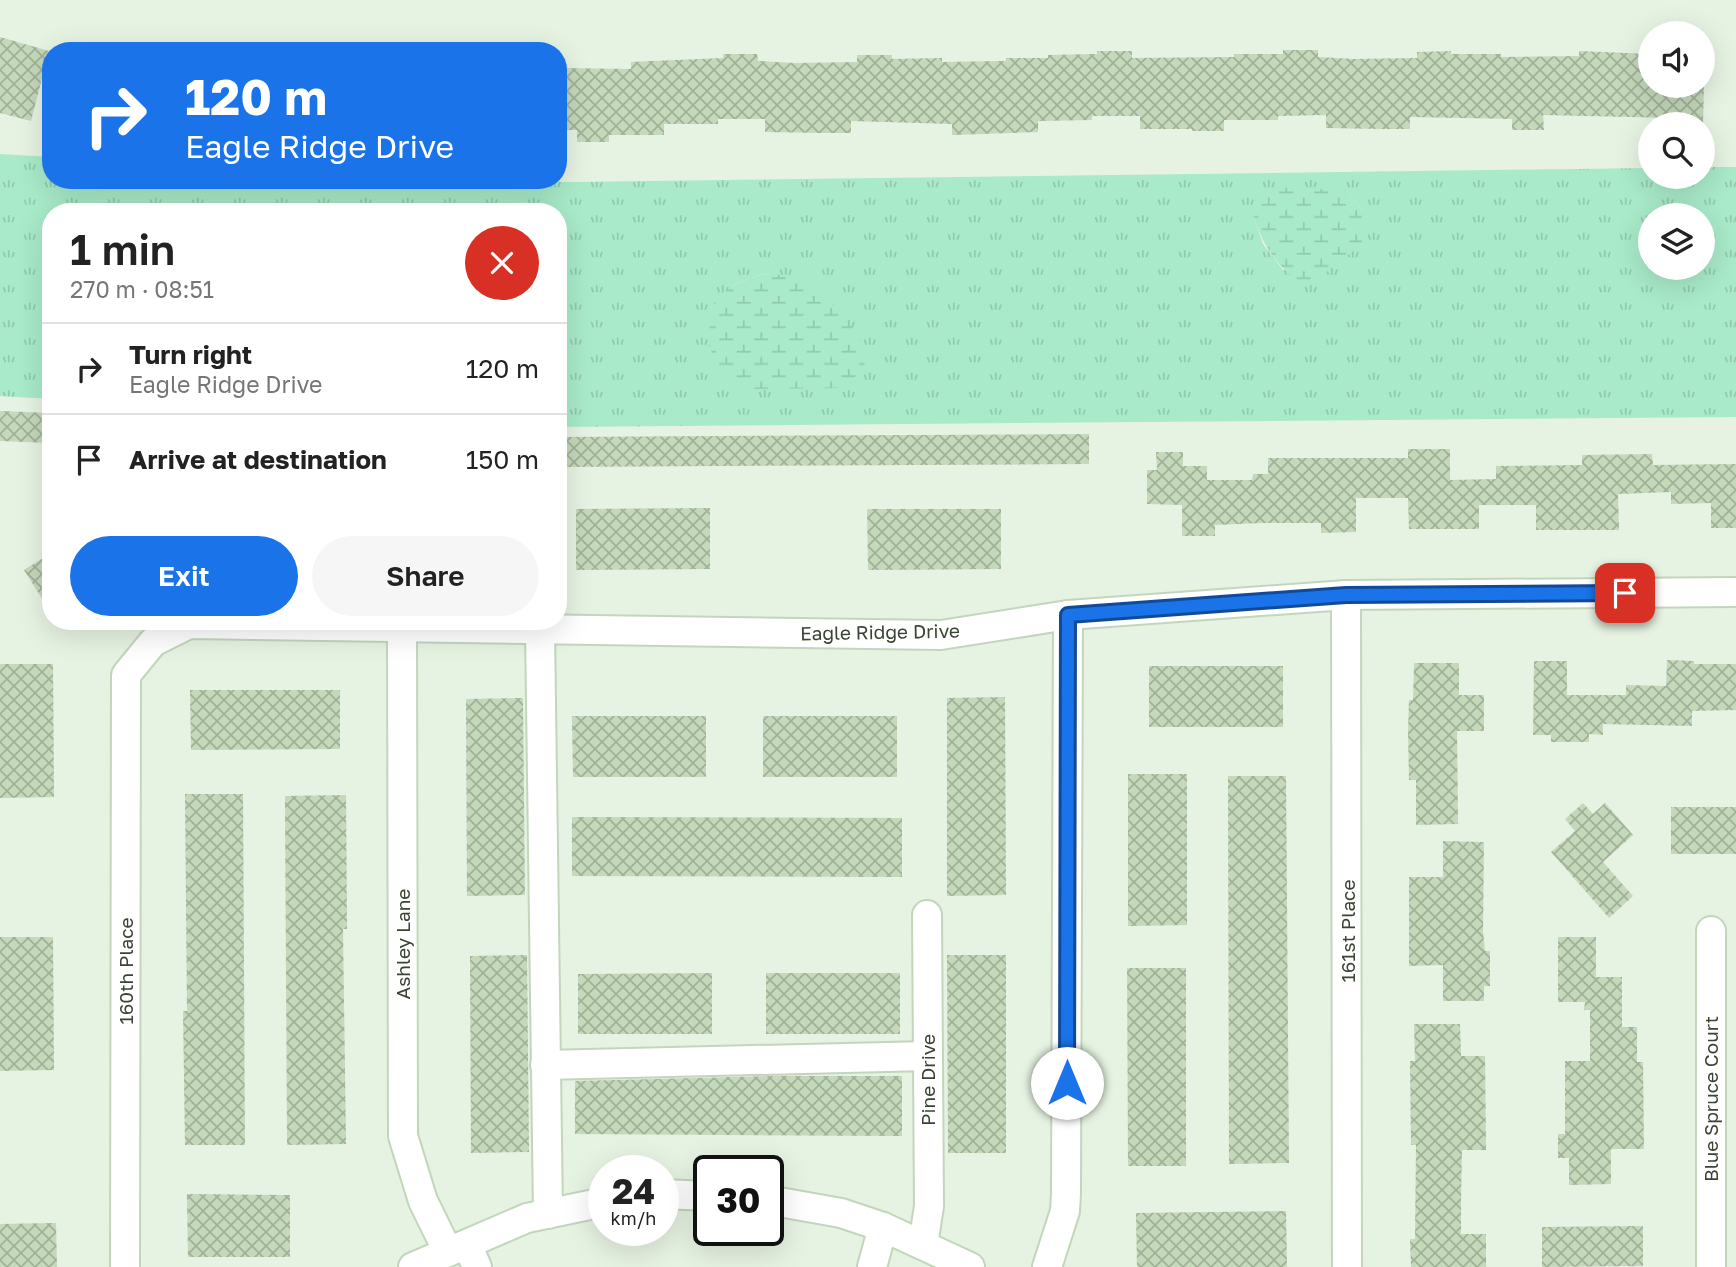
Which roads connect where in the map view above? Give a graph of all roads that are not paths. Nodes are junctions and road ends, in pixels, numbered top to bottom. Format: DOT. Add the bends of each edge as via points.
graph roads {
  1 [pos="1736,593"];
  2 [pos="1346,595"];
  3 [pos="1068,615"];
  4 [pos="567,629"];
  5 [pos="176,630"];
  6 [pos="402,630"];
  7 [pos="540,630"];
  8 [pos="126,675"];
  9 [pos="927,915"];
  10 [pos="1711,931"];
  11 [pos="928,1056"];
  12 [pos="545,1065"];
  13 [pos="784,1203"];
  14 [pos="588,1205"];
  15 [pos="548,1214"];
  16 [pos="883,1227"];
  17 [pos="923,1245"];
  18 [pos="464,1254"];
  19 [pos="125,1267"];
  20 [pos="414,1267"];
  21 [pos="872,1267"];
  22 [pos="970,1267"];
  23 [pos="1047,1267"];
  24 [pos="1348,1267"];
  25 [pos="1711,1267"];
  1 -- 2 [label="street, Eagle Ridge Drive"];
  2 -- 3 [label="street, Eagle Ridge Drive"];
  2 -- 24 [label="street, 161st Place"];
  3 -- 4 [label="street, Eagle Ridge Drive" via="941,635"];
  3 -- 23 [label="street" via="1066,1193 1065,1211"];
  5 -- 8 [label="street, Eagle Ridge Drive" via="153,642"];
  6 -- 18 [label="street, Ashley Lane" via="403,1136 423,1201"];
  7 -- 12 [label="street"];
  8 -- 19 [label="street, 160th Place"];
  9 -- 11 [label="street, Pine Drive"];
  10 -- 25 [label="street, Blue Spruce Court"];
  11 -- 12 [label="street"];
  11 -- 17 [label="street, Pine Drive" via="929,1206"];
  12 -- 15 [label="street"];
  13 -- 16 [label="street" via="841,1213"];
  14 -- 15 [label="street"];
  15 -- 18 [label="street" via="527,1218"];
  16 -- 17 [label="street"];
  16 -- 21 [label="street"];
  17 -- 22 [label="street"];
  18 -- 20 [label="street"];
}
